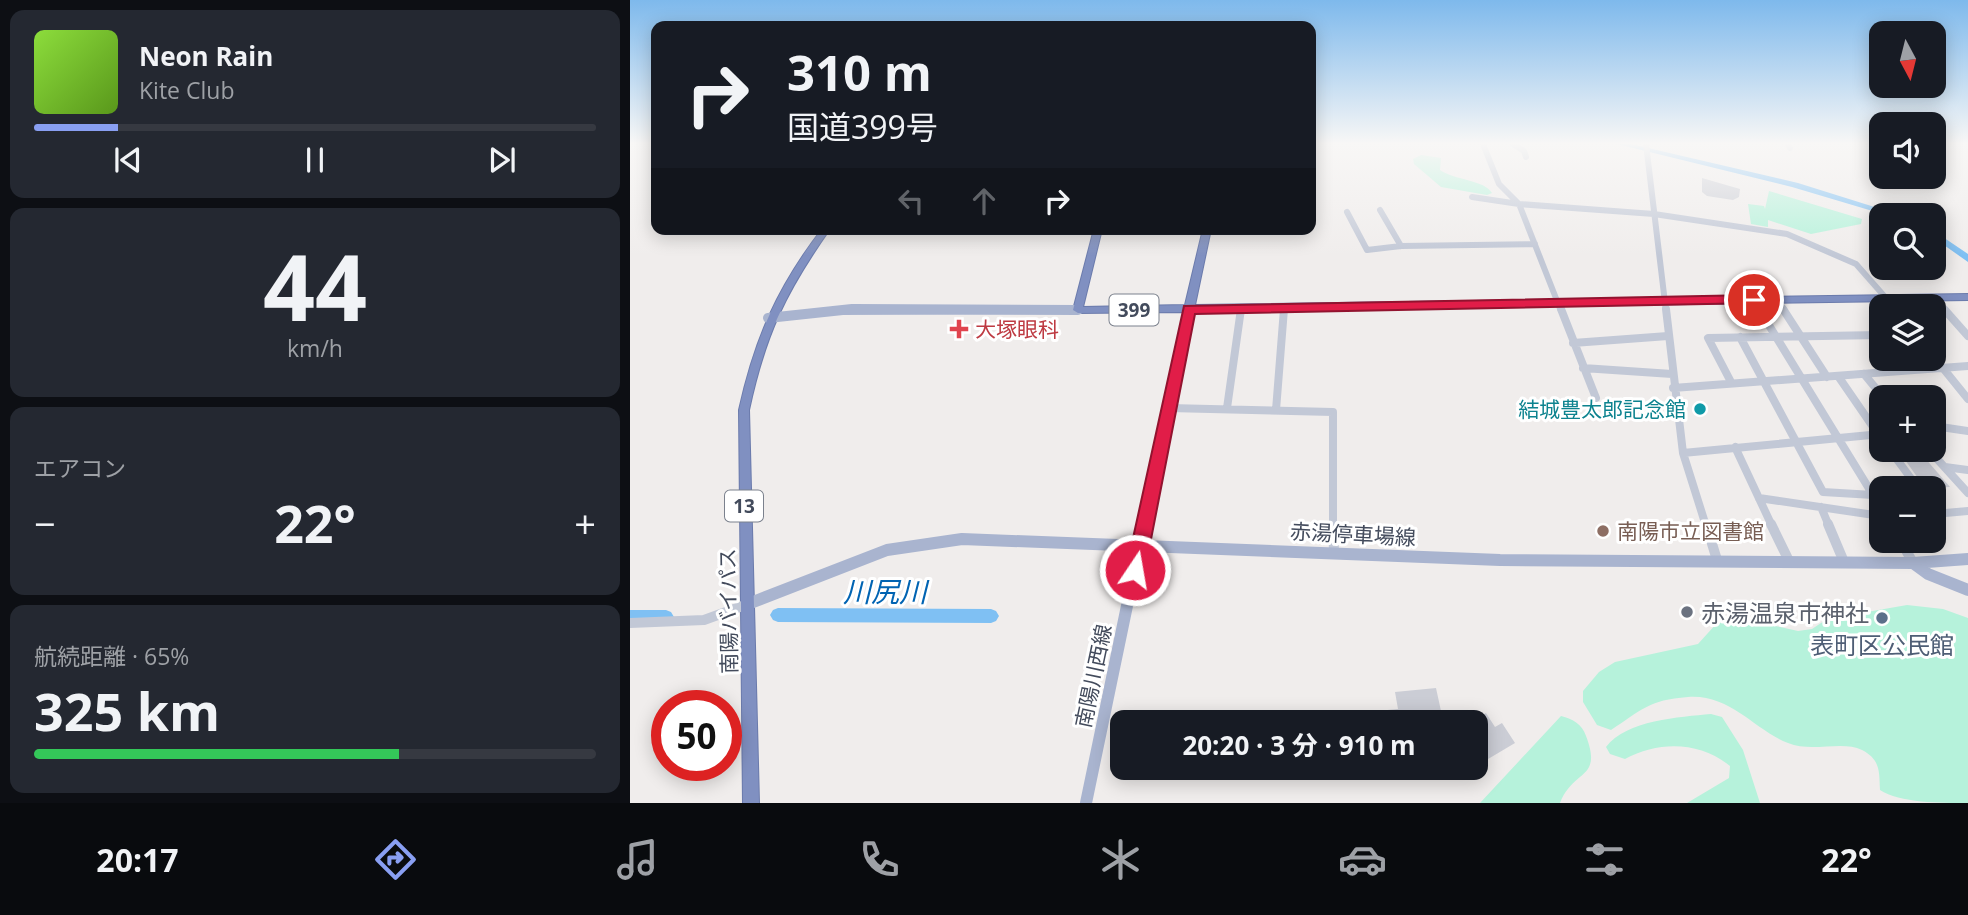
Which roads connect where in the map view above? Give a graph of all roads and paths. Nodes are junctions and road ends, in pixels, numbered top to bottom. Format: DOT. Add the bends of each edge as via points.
graph roads {
  1 [pos="1498,181"];
  2 [pos="1650,181"];
  3 [pos="1472,197"];
  4 [pos="1519,204"];
  5 [pos="1380,210"];
  6 [pos="1347,212"];
  7 [pos="1654,214"];
  8 [pos="821,235"];
  9 [pos="1097,235"];
  10 [pos="1206,235"];
  11 [pos="1535,244"];
  12 [pos="1401,246"];
  13 [pos="1882,294"];
  14 [pos="1869,297"];
  15 [pos="1946,297"];
  16 [pos="1968,297"];
  17 [pos="1777,299"];
  18 [pos="1754,300"];
  19 [pos="1665,302"];
  20 [pos="1556,304"];
  21 [pos="1284,308"];
  22 [pos="1241,309"];
  23 [pos="1078,310"];
  24 [pos="1189,310"];
  25 [pos="1946,311"];
  26 [pos="768,318"];
  27 [pos="1869,335"];
  28 [pos="1668,336"];
  29 [pos="1968,336"];
  30 [pos="1740,337"];
  31 [pos="1775,337"];
  32 [pos="1801,337"];
  33 [pos="1573,343"];
  34 [pos="1968,366"];
  35 [pos="1583,368"];
  36 [pos="1946,368"];
  37 [pos="1903,371"];
  38 [pos="1945,371"];
  39 [pos="1672,374"];
  40 [pos="1864,374"];
  41 [pos="1838,376"];
  42 [pos="1827,377"];
  43 [pos="1802,379"];
  44 [pos="1763,381"];
  45 [pos="1731,382"];
  46 [pos="1873,385"];
  47 [pos="1674,388"];
  48 [pos="1596,398"];
  49 [pos="1968,399"];
  50 [pos="1169,408"];
  51 [pos="1227,408"];
  52 [pos="1276,410"];
  53 [pos="1869,420"];
  54 [pos="1946,428"];
  55 [pos="1968,431"];
  56 [pos="1869,437"];
  57 [pos="1839,439"];
  58 [pos="1796,441"];
  59 [pos="1735,447"];
  60 [pos="1684,453"];
  61 [pos="1940,462"];
  62 [pos="1945,467"];
  63 [pos="1968,470"];
  64 [pos="1869,488"];
  65 [pos="1968,493"];
  66 [pos="1869,495"];
  67 [pos="1759,498"];
  68 [pos="1821,507"];
  69 [pos="1968,511"];
  70 [pos="1946,512"];
  71 [pos="1869,514"];
  72 [pos="1140,545"];
  73 [pos="1334,552"];
  74 [pos="1907,553"];
  75 [pos="1968,559"];
  76 [pos="1717,560"];
  77 [pos="1789,561"];
  78 [pos="1844,562"];
  79 [pos="1913,563"];
  80 [pos="1968,590"];
  81 [pos="748,604"];
  82 [pos="630,623"];
  83 [pos="751,803"];
  84 [pos="1086,803"];
  1 -- 4 [label="street"];
  2 -- 7 [label="street"];
  3 -- 4 [label="street"];
  4 -- 7 [label="street"];
  4 -- 11 [label="street"];
  5 -- 12 [label="street"];
  6 -- 12 [label="street" via="1367,250"];
  7 -- 13 [label="street" via="1787,234 1856,264"];
  7 -- 19 [label="street"];
  8 -- 26 [label="highway, 南陽バイパス / 13"];
  9 -- 23 [label="highway, 399"];
  10 -- 24 [label="highway, 399"];
  11 -- 12 [label="street"];
  11 -- 20 [label="street"];
  14 -- 17 [label="highway, 399"];
  15 -- 16 [label="highway, 399"];
  17 -- 18 [label="highway, 399"];
  17 -- 32 [label="street"];
  18 -- 19 [label="highway, 399"];
  18 -- 31 [label="street"];
  19 -- 20 [label="highway, 399"];
  19 -- 28 [label="street"];
  20 -- 21 [label="highway, 399"];
  20 -- 33 [label="street"];
  21 -- 22 [label="highway, 399"];
  21 -- 52 [label="street"];
  22 -- 24 [label="highway, 399"];
  22 -- 51 [label="street"];
  23 -- 24 [label="highway, 399"];
  23 -- 26 [label="main road" via="852,309"];
  24 -- 50 [label="main road, 南陽川西線"];
  25 -- 29 [label="street"];
  26 -- 81 [label="highway, 南陽バイパス / 13" via="744,410"];
  27 -- 32 [label="street"];
  28 -- 33 [label="street"];
  28 -- 39 [label="street"];
  30 -- 31 [label="street"];
  30 -- 44 [label="street"];
  30 -- 45 [label="street" via="1708,338"];
  31 -- 32 [label="street"];
  31 -- 43 [label="street"];
  32 -- 42 [label="street"];
  33 -- 35 [label="street"];
  34 -- 36 [label="street"];
  35 -- 39 [label="street"];
  35 -- 48 [label="street"];
  37 -- 40 [label="street"];
  38 -- 49 [label="street"];
  39 -- 47 [label="street"];
  40 -- 41 [label="street"];
  40 -- 46 [label="street"];
  41 -- 42 [label="street"];
  41 -- 53 [label="street"];
  42 -- 43 [label="street"];
  43 -- 44 [label="street"];
  43 -- 57 [label="street"];
  44 -- 45 [label="street"];
  44 -- 58 [label="street"];
  45 -- 47 [label="street"];
  47 -- 60 [label="street"];
  50 -- 51 [label="street"];
  50 -- 72 [label="main road, 南陽川西線"];
  51 -- 52 [label="street"];
  52 -- 73 [label="street" via="1333,412"];
  54 -- 55 [label="street"];
  56 -- 57 [label="street"];
  57 -- 58 [label="street"];
  57 -- 64 [label="street"];
  58 -- 59 [label="street"];
  58 -- 66 [label="street" via="1823,492"];
  59 -- 60 [label="street"];
  59 -- 67 [label="street"];
  60 -- 76 [label="street"];
  61 -- 62 [label="street"];
  62 -- 63 [label="street"];
  62 -- 65 [label="street"];
  67 -- 68 [label="street"];
  67 -- 77 [label="street"];
  68 -- 71 [label="street"];
  68 -- 78 [label="street"];
  69 -- 70 [label="street"];
  72 -- 73 [label="main road, 赤湯停車場線"];
  72 -- 81 [label="main road, 赤湯停車場線" via="977,538 919,543 844,564"];
  72 -- 84 [label="main road, 南陽川西線"];
  73 -- 76 [label="main road, 赤湯停車場線" via="1500,560"];
  74 -- 79 [label="street"];
  75 -- 79 [label="main road, 赤湯停車場線"];
  76 -- 77 [label="main road, 赤湯停車場線"];
  77 -- 78 [label="main road, 赤湯停車場線"];
  78 -- 79 [label="main road, 赤湯停車場線"];
  79 -- 80 [label="main road"];
  81 -- 82 [label="street" via="704,620"];
  81 -- 83 [label="highway, 南陽バイパス / 13"];
}
